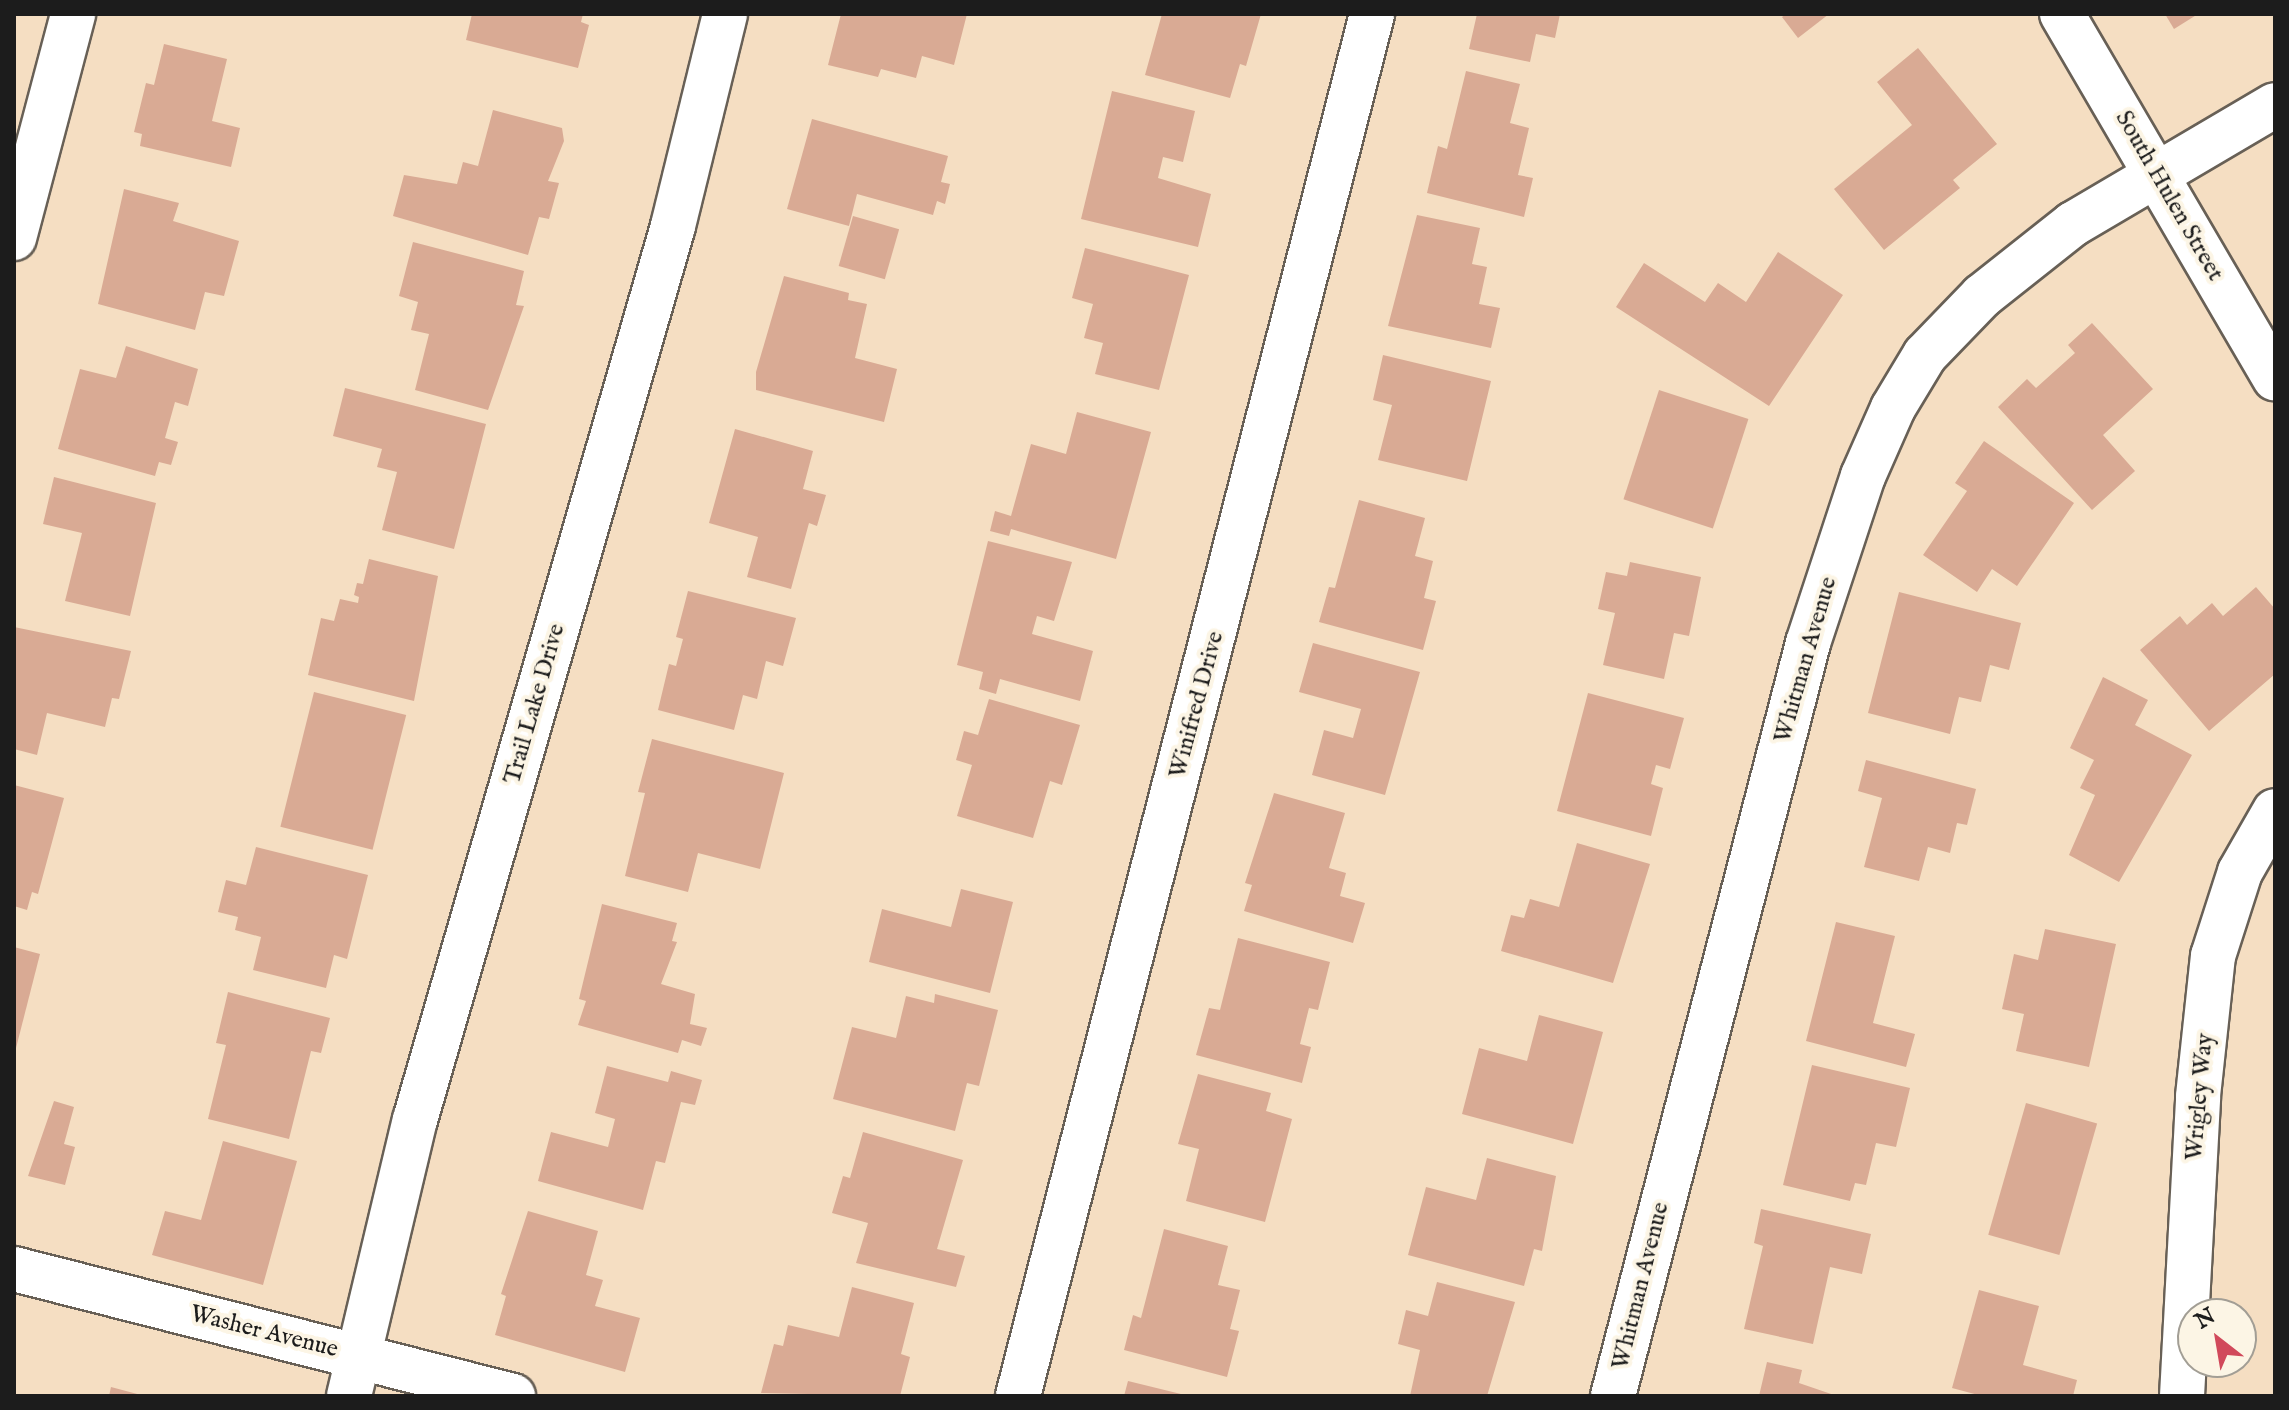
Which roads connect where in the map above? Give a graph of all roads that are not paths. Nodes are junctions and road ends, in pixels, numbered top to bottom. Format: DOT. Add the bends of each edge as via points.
graph roads {
  1 [pos="73,14"];
  2 [pos="725,14"];
  3 [pos="1372,14"];
  4 [pos="2062,14"];
  5 [pos="2275,105"];
  6 [pos="2158,176"];
  7 [pos="14,238"];
  8 [pos="2275,378"];
  9 [pos="2275,811"];
  10 [pos="14,1269"];
  11 [pos="354,1376"];
  12 [pos="513,1396"];
  13 [pos="1018,1396"];
  14 [pos="1613,1396"];
  15 [pos="2182,1396"];
  1 -- 7 [label="street"];
  2 -- 11 [label="street, Trail Lake Drive" via="673,226 415,1120"];
  3 -- 13 [label="street, Winifred Drive"];
  4 -- 6 [label="street, South Hulen Street"];
  5 -- 6 [label="street, Whitman Avenue"];
  6 -- 8 [label="street, South Hulen Street"];
  6 -- 14 [label="street, Whitman Avenue" via="2073,224 1982,296 1925,355 1893,408 1863,476 1808,643"];
  9 -- 15 [label="street, Wrigley Way" via="2240,872 2213,956 2198,1096"];
  10 -- 11 [label="street, Washer Avenue"];
  11 -- 12 [label="street, Washer Avenue"];
}
